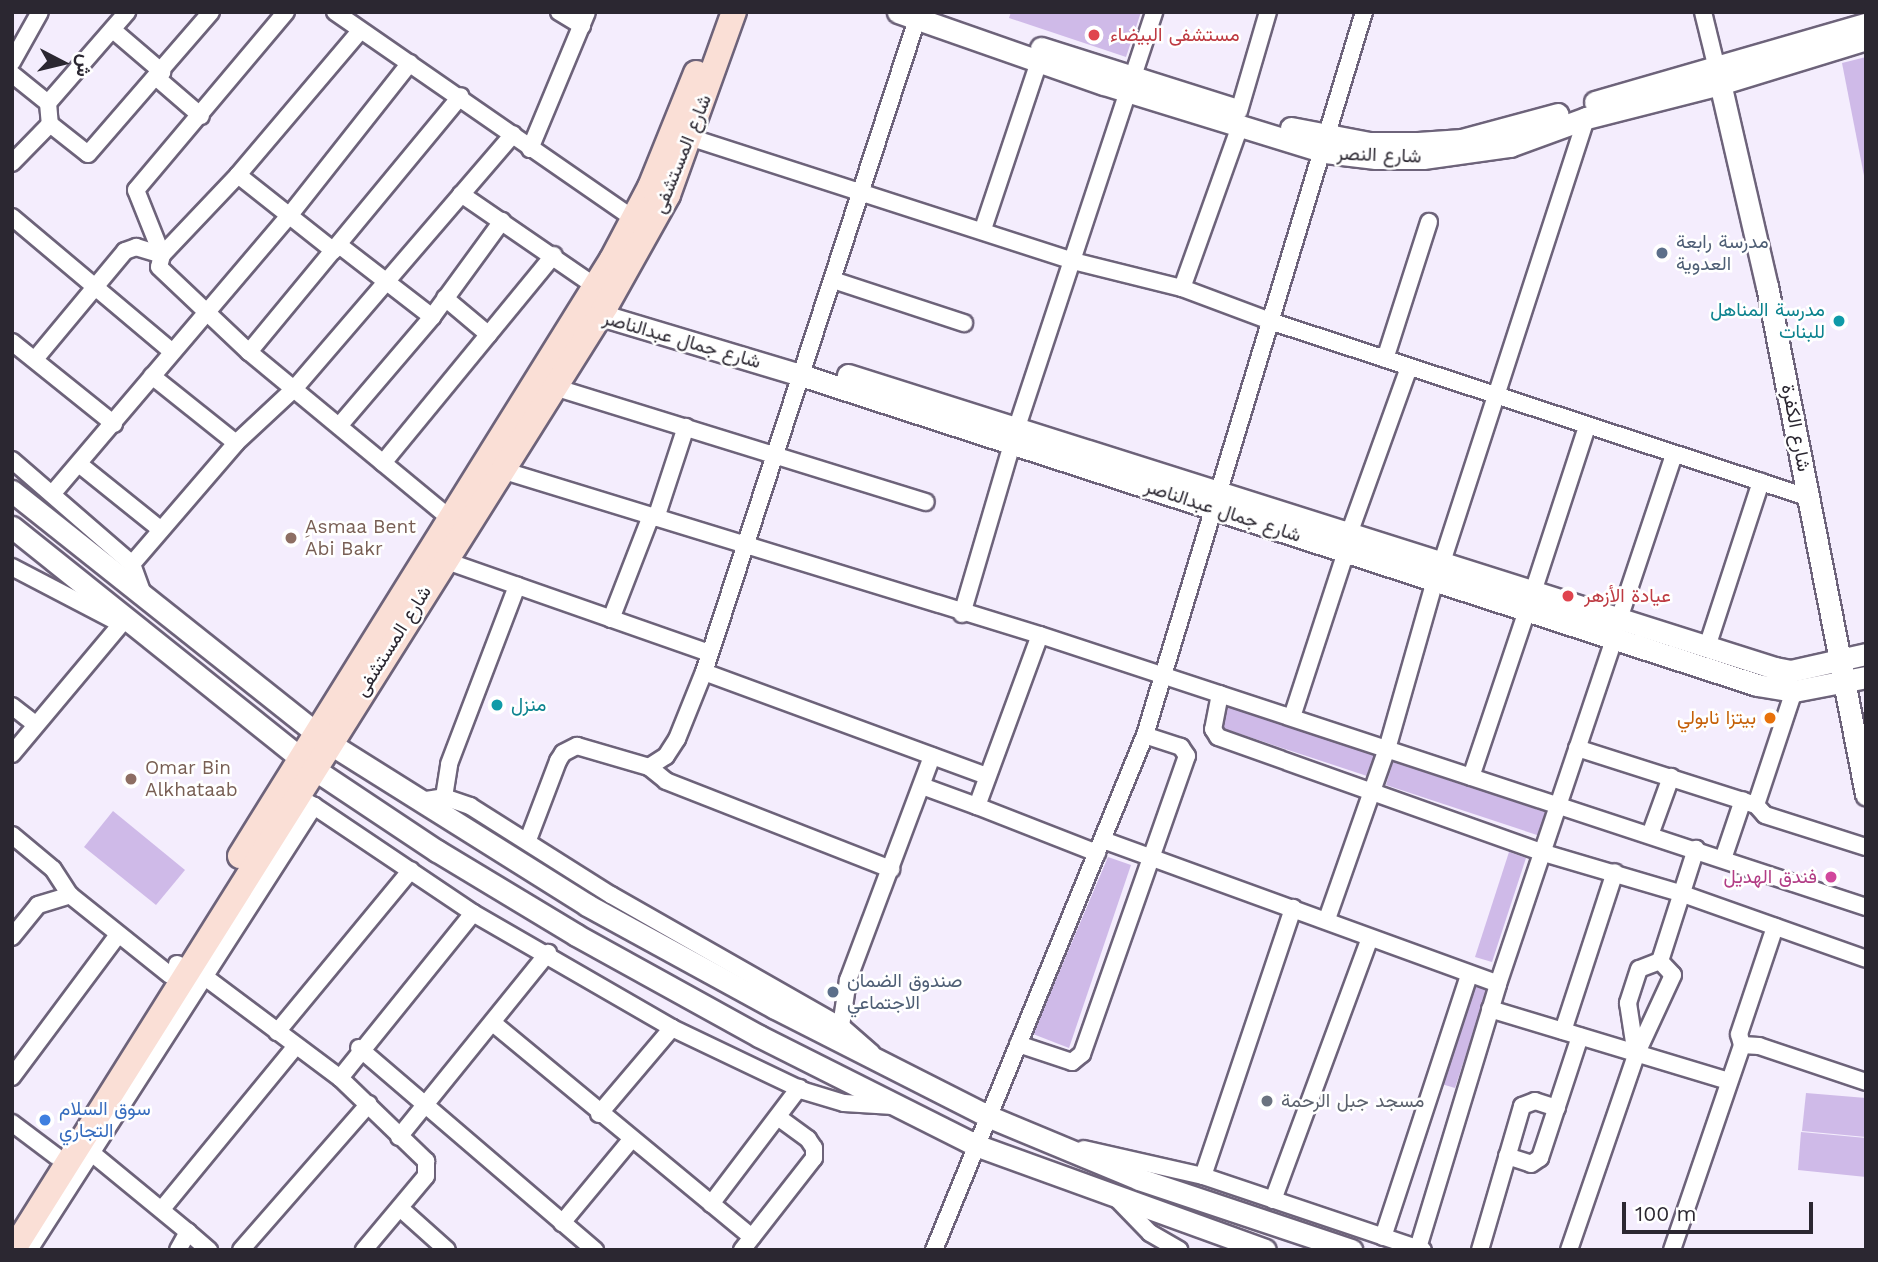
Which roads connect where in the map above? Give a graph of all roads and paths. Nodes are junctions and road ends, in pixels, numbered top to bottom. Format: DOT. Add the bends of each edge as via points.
graph roads {
  1 [pos="40,12"];
  2 [pos="127,12"];
  3 [pos="211,12"];
  4 [pos="286,12"];
  5 [pos="559,12"];
  6 [pos="716,12"];
  7 [pos="734,12"];
  8 [pos="1154,12"];
  9 [pos="1268,12"];
  10 [pos="1364,12"];
  11 [pos="1703,12"];
  12 [pos="915,14"];
  13 [pos="343,15"];
  14 [pos="585,19"];
  15 [pos="1866,24"];
  16 [pos="113,30"];
  17 [pos="360,32"];
  18 [pos="991,39"];
  19 [pos="1866,39"];
  20 [pos="12,62"];
  21 [pos="1039,62"];
  22 [pos="410,63"];
  23 [pos="12,74"];
  24 [pos="1718,74"];
  25 [pos="160,75"];
  26 [pos="1129,84"];
  27 [pos="461,96"];
  28 [pos="48,103"];
  29 [pos="201,116"];
  30 [pos="1239,118"];
  31 [pos="1586,118"];
  32 [pos="50,124"];
  33 [pos="513,134"];
  34 [pos="683,135"];
  35 [pos="1326,145"];
  36 [pos="530,149"];
  37 [pos="12,163"];
  38 [pos="238,175"];
  39 [pos="862,191"];
  40 [pos="461,194"];
  41 [pos="289,216"];
  42 [pos="12,217"];
  43 [pos="502,221"];
  44 [pos="1429,222"];
  45 [pos="642,225"];
  46 [pos="983,229"];
  47 [pos="337,248"];
  48 [pos="162,255"];
  49 [pos="554,255"];
  50 [pos="1073,261"];
  51 [pos="833,280"];
  52 [pos="386,281"];
  53 [pos="92,288"];
  54 [pos="1182,288"];
  55 [pos="445,298"];
  56 [pos="594,302"];
  57 [pos="206,311"];
  58 [pos="432,317"];
  59 [pos="1273,322"];
  60 [pos="964,323"];
  61 [pos="489,335"];
  62 [pos="171,351"];
  63 [pos="20,352"];
  64 [pos="250,352"];
  65 [pos="1385,359"];
  66 [pos="1409,367"];
  67 [pos="805,369"];
  68 [pos="152,376"];
  69 [pos="554,387"];
  70 [pos="294,388"];
  71 [pos="1495,393"];
  72 [pos="114,424"];
  73 [pos="339,426"];
  74 [pos="686,427"];
  75 [pos="1587,427"];
  76 [pos="1015,435"];
  77 [pos="236,443"];
  78 [pos="776,455"];
  79 [pos="1674,455"];
  80 [pos="12,460"];
  81 [pos="383,463"];
  82 [pos="79,464"];
  83 [pos="494,468"];
  84 [pos="1760,482"];
  85 [pos="12,491"];
  86 [pos="53,493"];
  87 [pos="1810,498"];
  88 [pos="1215,500"];
  89 [pos="926,502"];
  90 [pos="653,517"];
  91 [pos="450,518"];
  92 [pos="12,527"];
  93 [pos="161,530"];
  94 [pos="1348,543"];
  95 [pos="749,546"];
  96 [pos="436,558"];
  97 [pos="132,564"];
  98 [pos="12,567"];
  99 [pos="1439,572"];
  100 [pos="517,586"];
  101 [pos="146,600"];
  102 [pos="1530,602"];
  103 [pos="962,614"];
  104 [pos="611,619"];
  105 [pos="124,621"];
  106 [pos="1616,629"];
  107 [pos="1040,635"];
  108 [pos="1707,647"];
  109 [pos="709,653"];
  110 [pos="1866,654"];
  111 [pos="1840,659"];
  112 [pos="704,672"];
  113 [pos="1162,676"];
  114 [pos="1855,680"];
  115 [pos="1794,691"];
  116 [pos="1220,694"];
  117 [pos="12,706"];
  118 [pos="1292,717"];
  119 [pos="35,724"];
  120 [pos="1146,735"];
  121 [pos="322,737"];
  122 [pos="1577,748"];
  123 [pos="1387,749"];
  124 [pos="12,754"];
  125 [pos="932,756"];
  126 [pos="307,763"];
  127 [pos="649,767"];
  128 [pos="988,776"];
  129 [pos="1471,777"];
  130 [pos="1671,777"];
  131 [pos="922,786"];
  132 [pos="1372,793"];
  133 [pos="1866,794"];
  134 [pos="444,797"];
  135 [pos="305,801"];
  136 [pos="421,801"];
  137 [pos="1749,803"];
  138 [pos="976,806"];
  139 [pos="1558,806"];
  140 [pos="12,835"];
  141 [pos="1650,835"];
  142 [pos="528,840"];
  143 [pos="1100,846"];
  144 [pos="1866,847"];
  145 [pos="1696,849"];
  146 [pos="1544,853"];
  147 [pos="1152,859"];
  148 [pos="1723,859"];
  149 [pos="891,869"];
  150 [pos="411,870"];
  151 [pos="1615,872"];
  152 [pos="1680,893"];
  153 [pos="70,895"];
  154 [pos="1866,907"];
  155 [pos="1293,908"];
  156 [pos="473,913"];
  157 [pos="1327,919"];
  158 [pos="1775,927"];
  159 [pos="117,936"];
  160 [pos="12,937"];
  161 [pos="1369,940"];
  162 [pos="548,953"];
  163 [pos="1866,959"];
  164 [pos="1660,961"];
  165 [pos="184,972"];
  166 [pos="1469,975"];
  167 [pos="1498,985"];
  168 [pos="1490,1009"];
  169 [pos="493,1023"];
  170 [pos="841,1026"];
  171 [pos="672,1028"];
  172 [pos="1563,1031"];
  173 [pos="277,1032"];
  174 [pos="1580,1037"];
  175 [pos="1018,1044"];
  176 [pos="1742,1045"];
  177 [pos="296,1046"];
  178 [pos="359,1048"];
  179 [pos="1636,1055"];
  180 [pos="881,1062"];
  181 [pos="12,1077"];
  182 [pos="340,1078"];
  183 [pos="1729,1081"];
  184 [pos="1866,1082"];
  185 [pos="799,1088"];
  186 [pos="369,1104"];
  187 [pos="426,1105"];
  188 [pos="901,1106"];
  189 [pos="1557,1108"];
  190 [pos="599,1114"];
  191 [pos="990,1117"];
  192 [pos="779,1118"];
  193 [pos="12,1123"];
  194 [pos="399,1137"];
  195 [pos="630,1141"];
  196 [pos="1047,1141"];
  197 [pos="978,1146"];
  198 [pos="93,1154"];
  199 [pos="56,1156"];
  200 [pos="1507,1156"];
  201 [pos="1203,1176"];
  202 [pos="1118,1200"];
  203 [pos="1273,1200"];
  204 [pos="711,1204"];
  205 [pos="400,1208"];
  206 [pos="162,1209"];
  207 [pos="562,1223"];
  208 [pos="12,1227"];
  209 [pos="188,1232"];
  210 [pos="1383,1237"];
  211 [pos="747,1244"];
  212 [pos="1421,1249"];
  213 [pos="13,1250"];
  214 [pos="29,1250"];
  215 [pos="178,1250"];
  216 [pos="209,1250"];
  217 [pos="241,1250"];
  218 [pos="364,1250"];
  219 [pos="447,1250"];
  220 [pos="595,1250"];
  221 [pos="934,1250"];
  222 [pos="1179,1250"];
  223 [pos="1265,1250"];
  224 [pos="1350,1250"];
  225 [pos="1480,1250"];
  226 [pos="1569,1250"];
  227 [pos="1672,1250"];
  1 -- 20 [label="street"];
  2 -- 16 [label="street"];
  3 -- 25 [label="street"];
  4 -- 29 [label="street"];
  5 -- 14 [label="street"];
  6 -- 34 [label="main road, شارع المستشفى"];
  7 -- 34 [label="main road, شارع المستشفى"];
  8 -- 26 [label="street"];
  9 -- 30 [label="street"];
  10 -- 35 [label="street"];
  11 -- 24 [label="street"];
  12 -- 18 [label="street, شارع النصر"];
  12 -- 39 [label="street"];
  13 -- 17 [label="street"];
  14 -- 36 [label="street"];
  15 -- 24 [label="street, شارع النصر"];
  16 -- 25 [label="street"];
  16 -- 28 [label="street"];
  17 -- 22 [label="street"];
  17 -- 38 [label="street"];
  18 -- 21 [label="street, شارع النصر"];
  18 -- 26 [label="street, شارع النصر"];
  19 -- 24 [label="street, شارع النصر"];
  21 -- 26 [label="street, شارع النصر"];
  21 -- 46 [label="street"];
  22 -- 27 [label="street"];
  22 -- 41 [label="street"];
  23 -- 28 [label="street"];
  24 -- 31 [label="street, شارع النصر"];
  24 -- 35 [label="street, شارع النصر" via="1462,139"];
  24 -- 87 [label="street, شارع الكفرة"];
  25 -- 29 [label="street"];
  25 -- 32 [label="street" via="88,154"];
  26 -- 30 [label="street, شارع النصر"];
  26 -- 50 [label="street"];
  27 -- 33 [label="street"];
  27 -- 47 [label="street"];
  28 -- 32 [label="street"];
  29 -- 48 [label="street" via="136,190"];
  30 -- 35 [label="street, شارع النصر"];
  30 -- 54 [label="street"];
  31 -- 35 [label="street, شارع النصر" via="1510,146 1468,153 1411,158"];
  31 -- 71 [label="street"];
  32 -- 37 [label="street"];
  33 -- 36 [label="street"];
  33 -- 40 [label="street"];
  34 -- 39 [label="street"];
  34 -- 45 [label="main road, شارع المستشفى"];
  35 -- 59 [label="street"];
  36 -- 45 [label="street"];
  38 -- 41 [label="street"];
  38 -- 48 [label="street"];
  39 -- 46 [label="street"];
  39 -- 51 [label="street"];
  40 -- 43 [label="street"];
  40 -- 52 [label="street"];
  41 -- 47 [label="street"];
  41 -- 57 [label="street"];
  42 -- 53 [label="street"];
  43 -- 49 [label="street"];
  43 -- 55 [label="street"];
  44 -- 65 [label="street"];
  45 -- 56 [label="main road, شارع المستشفى"];
  46 -- 50 [label="street"];
  47 -- 52 [label="street"];
  47 -- 64 [label="street"];
  48 -- 53 [label="street" via="136,247 125,251"];
  48 -- 57 [label="street" via="163,272"];
  49 -- 56 [label="street"];
  49 -- 61 [label="street"];
  50 -- 54 [label="street"];
  50 -- 76 [label="street"];
  51 -- 60 [label="street"];
  51 -- 67 [label="street"];
  52 -- 58 [label="street"];
  52 -- 70 [label="street"];
  53 -- 62 [label="street"];
  53 -- 63 [label="street"];
  54 -- 59 [label="street"];
  55 -- 58 [label="street"];
  55 -- 61 [label="street"];
  56 -- 67 [label="street, شارع جمال عبدالناصر"];
  56 -- 69 [label="main road, شارع المستشفى"];
  56 -- 83 [label="main road, شارع المستشفى"];
  57 -- 62 [label="street"];
  57 -- 64 [label="street"];
  58 -- 73 [label="street"];
  59 -- 65 [label="street"];
  59 -- 88 [label="street"];
  61 -- 81 [label="street"];
  62 -- 68 [label="street"];
  63 -- 72 [label="street"];
  64 -- 70 [label="street"];
  65 -- 66 [label="street"];
  66 -- 71 [label="street"];
  66 -- 94 [label="street"];
  67 -- 76 [label="street, شارع جمال عبدالناصر"];
  67 -- 78 [label="street"];
  68 -- 72 [label="street"];
  68 -- 77 [label="street"];
  69 -- 74 [label="street"];
  69 -- 83 [label="main road, شارع المستشفى"];
  70 -- 73 [label="street"];
  70 -- 77 [label="street"];
  71 -- 75 [label="street"];
  71 -- 99 [label="street"];
  72 -- 82 [label="street"];
  73 -- 81 [label="street"];
  74 -- 78 [label="street"];
  74 -- 90 [label="street"];
  75 -- 79 [label="street"];
  75 -- 102 [label="street"];
  76 -- 88 [label="street, شارع جمال عبدالناصر"];
  76 -- 103 [label="street"];
  77 -- 93 [label="street"];
  78 -- 89 [label="street"];
  78 -- 95 [label="street"];
  79 -- 84 [label="street"];
  79 -- 106 [label="street"];
  80 -- 86 [label="street"];
  81 -- 91 [label="street"];
  82 -- 86 [label="street"];
  82 -- 93 [label="street"];
  83 -- 90 [label="street"];
  83 -- 91 [label="main road, شارع المستشفى"];
  83 -- 96 [label="main road, شارع المستشفى"];
  84 -- 87 [label="street"];
  84 -- 108 [label="street"];
  85 -- 101 [label="street"];
  86 -- 97 [label="street"];
  87 -- 111 [label="street, شارع الكفرة"];
  88 -- 94 [label="street, شارع جمال عبدالناصر"];
  88 -- 113 [label="street"];
  90 -- 95 [label="street"];
  90 -- 104 [label="street"];
  91 -- 96 [label="main road, شارع المستشفى"];
  92 -- 105 [label="street"];
  93 -- 97 [label="street"];
  94 -- 99 [label="street, شارع جمال عبدالناصر"];
  94 -- 118 [label="street"];
  95 -- 103 [label="street"];
  95 -- 109 [label="street"];
  96 -- 100 [label="street"];
  96 -- 121 [label="main road, شارع المستشفى"];
  97 -- 101 [label="street"];
  98 -- 105 [label="street"];
  99 -- 102 [label="street, شارع جمال عبدالناصر"];
  99 -- 123 [label="street"];
  100 -- 104 [label="street"];
  100 -- 134 [label="street" via="449,764"];
  101 -- 121 [label="street"];
  102 -- 106 [label="street, شارع جمال عبدالناصر"];
  102 -- 129 [label="street"];
  103 -- 107 [label="street"];
  104 -- 109 [label="street"];
  105 -- 119 [label="street"];
  105 -- 126 [label="street"];
  106 -- 108 [label="street"];
  106 -- 115 [label="street, شارع جمال عبدالناصر" via="1757,685"];
  106 -- 122 [label="street"];
  107 -- 113 [label="street"];
  107 -- 128 [label="street"];
  108 -- 111 [label="street" via="1791,671"];
  109 -- 112 [label="street"];
  110 -- 111 [label="street"];
  111 -- 114 [label="street, شارع الكفرة"];
  112 -- 125 [label="street"];
  112 -- 127 [label="street" via="677,739 666,756"];
  113 -- 116 [label="street"];
  113 -- 120 [label="street"];
  114 -- 115 [label="street, شارع جمال عبدالناصر"];
  114 -- 133 [label="street, شارع الكفرة"];
  115 -- 137 [label="street"];
  116 -- 118 [label="street"];
  116 -- 132 [label="street" via="1213,729 1218,737"];
  117 -- 119 [label="street"];
  118 -- 123 [label="street"];
  119 -- 124 [label="street"];
  120 -- 143 [label="street"];
  120 -- 147 [label="street" via="1185,749 1187,756"];
  121 -- 126 [label="main road, شارع المستشفى"];
  121 -- 136 [label="street"];
  122 -- 130 [label="street"];
  122 -- 139 [label="street"];
  123 -- 129 [label="street"];
  123 -- 132 [label="street"];
  125 -- 128 [label="street"];
  125 -- 131 [label="street"];
  126 -- 135 [label="main road, شارع المستشفى"];
  126 -- 165 [label="main road, شارع المستشفى"];
  126 -- 188 [label="street" via="436,851 576,935 758,1036"];
  127 -- 142 [label="street" via="595,750 571,748 553,771"];
  127 -- 149 [label="street" via="666,781"];
  128 -- 138 [label="street"];
  129 -- 139 [label="street"];
  130 -- 137 [label="street"];
  130 -- 141 [label="street"];
  131 -- 138 [label="street"];
  131 -- 149 [label="street"];
  132 -- 146 [label="street"];
  132 -- 157 [label="street"];
  134 -- 136 [label="street"];
  134 -- 142 [label="street" via="470,806"];
  135 -- 150 [label="street"];
  135 -- 165 [label="main road, شارع المستشفى"];
  136 -- 180 [label="street" via="587,905"];
  137 -- 144 [label="street" via="1765,815"];
  137 -- 148 [label="street"];
  138 -- 143 [label="street"];
  139 -- 141 [label="street"];
  139 -- 146 [label="street"];
  140 -- 153 [label="street" via="53,869"];
  141 -- 145 [label="street"];
  142 -- 170 [label="street" via="611,895"];
  143 -- 147 [label="street"];
  143 -- 175 [label="street"];
  145 -- 148 [label="street"];
  145 -- 152 [label="street"];
  146 -- 151 [label="street"];
  146 -- 167 [label="street"];
  147 -- 155 [label="street"];
  147 -- 175 [label="street" via="1079,1059 1066,1061"];
  148 -- 154 [label="street"];
  149 -- 170 [label="street" via="848,980"];
  150 -- 156 [label="street"];
  150 -- 173 [label="street"];
  151 -- 152 [label="street"];
  151 -- 172 [label="street"];
  152 -- 158 [label="street"];
  152 -- 164 [label="street"];
  153 -- 159 [label="street"];
  153 -- 160 [label="street" via="38,905"];
  155 -- 157 [label="street"];
  155 -- 201 [label="street"];
  156 -- 162 [label="street"];
  156 -- 178 [label="street"];
  157 -- 161 [label="street"];
  158 -- 163 [label="street"];
  158 -- 176 [label="street" via="1738,1034"];
  159 -- 165 [label="street"];
  159 -- 181 [label="street"];
  161 -- 166 [label="street"];
  161 -- 203 [label="street"];
  162 -- 169 [label="street"];
  162 -- 171 [label="street"];
  164 -- 179 [label="street" via="1673,975"];
  164 -- 179 [label="street" via="1639,969 1628,1003"];
  165 -- 173 [label="street"];
  165 -- 198 [label="street"];
  165 -- 199 [label="main road, شارع المستشفى"];
  165 -- 213 [label="main road, شارع المستشفى"];
  166 -- 167 [label="street"];
  166 -- 210 [label="street"];
  167 -- 168 [label="street"];
  168 -- 172 [label="street"];
  168 -- 212 [label="street"];
  169 -- 187 [label="street"];
  169 -- 190 [label="street"];
  170 -- 180 [label="street"];
  171 -- 185 [label="street"];
  171 -- 190 [label="street"];
  172 -- 174 [label="street"];
  173 -- 177 [label="street"];
  174 -- 179 [label="street"];
  174 -- 189 [label="street"];
  175 -- 191 [label="street"];
  176 -- 183 [label="street"];
  176 -- 184 [label="street" via="1759,1046"];
  177 -- 182 [label="street"];
  177 -- 206 [label="street"];
  178 -- 182 [label="street"];
  178 -- 187 [label="street"];
  179 -- 183 [label="street"];
  179 -- 226 [label="street"];
  180 -- 191 [label="street"];
  182 -- 186 [label="street"];
  183 -- 227 [label="street"];
  185 -- 188 [label="street" via="844,1103"];
  185 -- 192 [label="street"];
  186 -- 194 [label="street"];
  186 -- 217 [label="street"];
  187 -- 194 [label="street"];
  187 -- 207 [label="street"];
  188 -- 197 [label="street"];
  189 -- 200 [label="street" via="1536,1163"];
  189 -- 200 [label="street" via="1535,1101 1522,1106"];
  190 -- 195 [label="street"];
  191 -- 196 [label="street"];
  191 -- 197 [label="street"];
  192 -- 204 [label="street"];
  192 -- 211 [label="street" via="808,1139 814,1158"];
  193 -- 199 [label="street"];
  194 -- 205 [label="street" via="426,1161 429,1170"];
  195 -- 204 [label="street"];
  195 -- 207 [label="street"];
  196 -- 201 [label="street"];
  196 -- 224 [label="street" via="1139,1179"];
  197 -- 202 [label="street"];
  197 -- 221 [label="street"];
  198 -- 206 [label="street"];
  198 -- 214 [label="street"];
  199 -- 208 [label="main road, شارع المستشفى"];
  200 -- 225 [label="street"];
  201 -- 203 [label="street"];
  202 -- 222 [label="street" via="1150,1233"];
  202 -- 223 [label="street"];
  203 -- 210 [label="street"];
  204 -- 211 [label="street"];
  205 -- 218 [label="street"];
  205 -- 219 [label="street"];
  206 -- 209 [label="street"];
  207 -- 220 [label="street"];
  209 -- 215 [label="street"];
  209 -- 216 [label="street"];
  210 -- 212 [label="street"];
}
